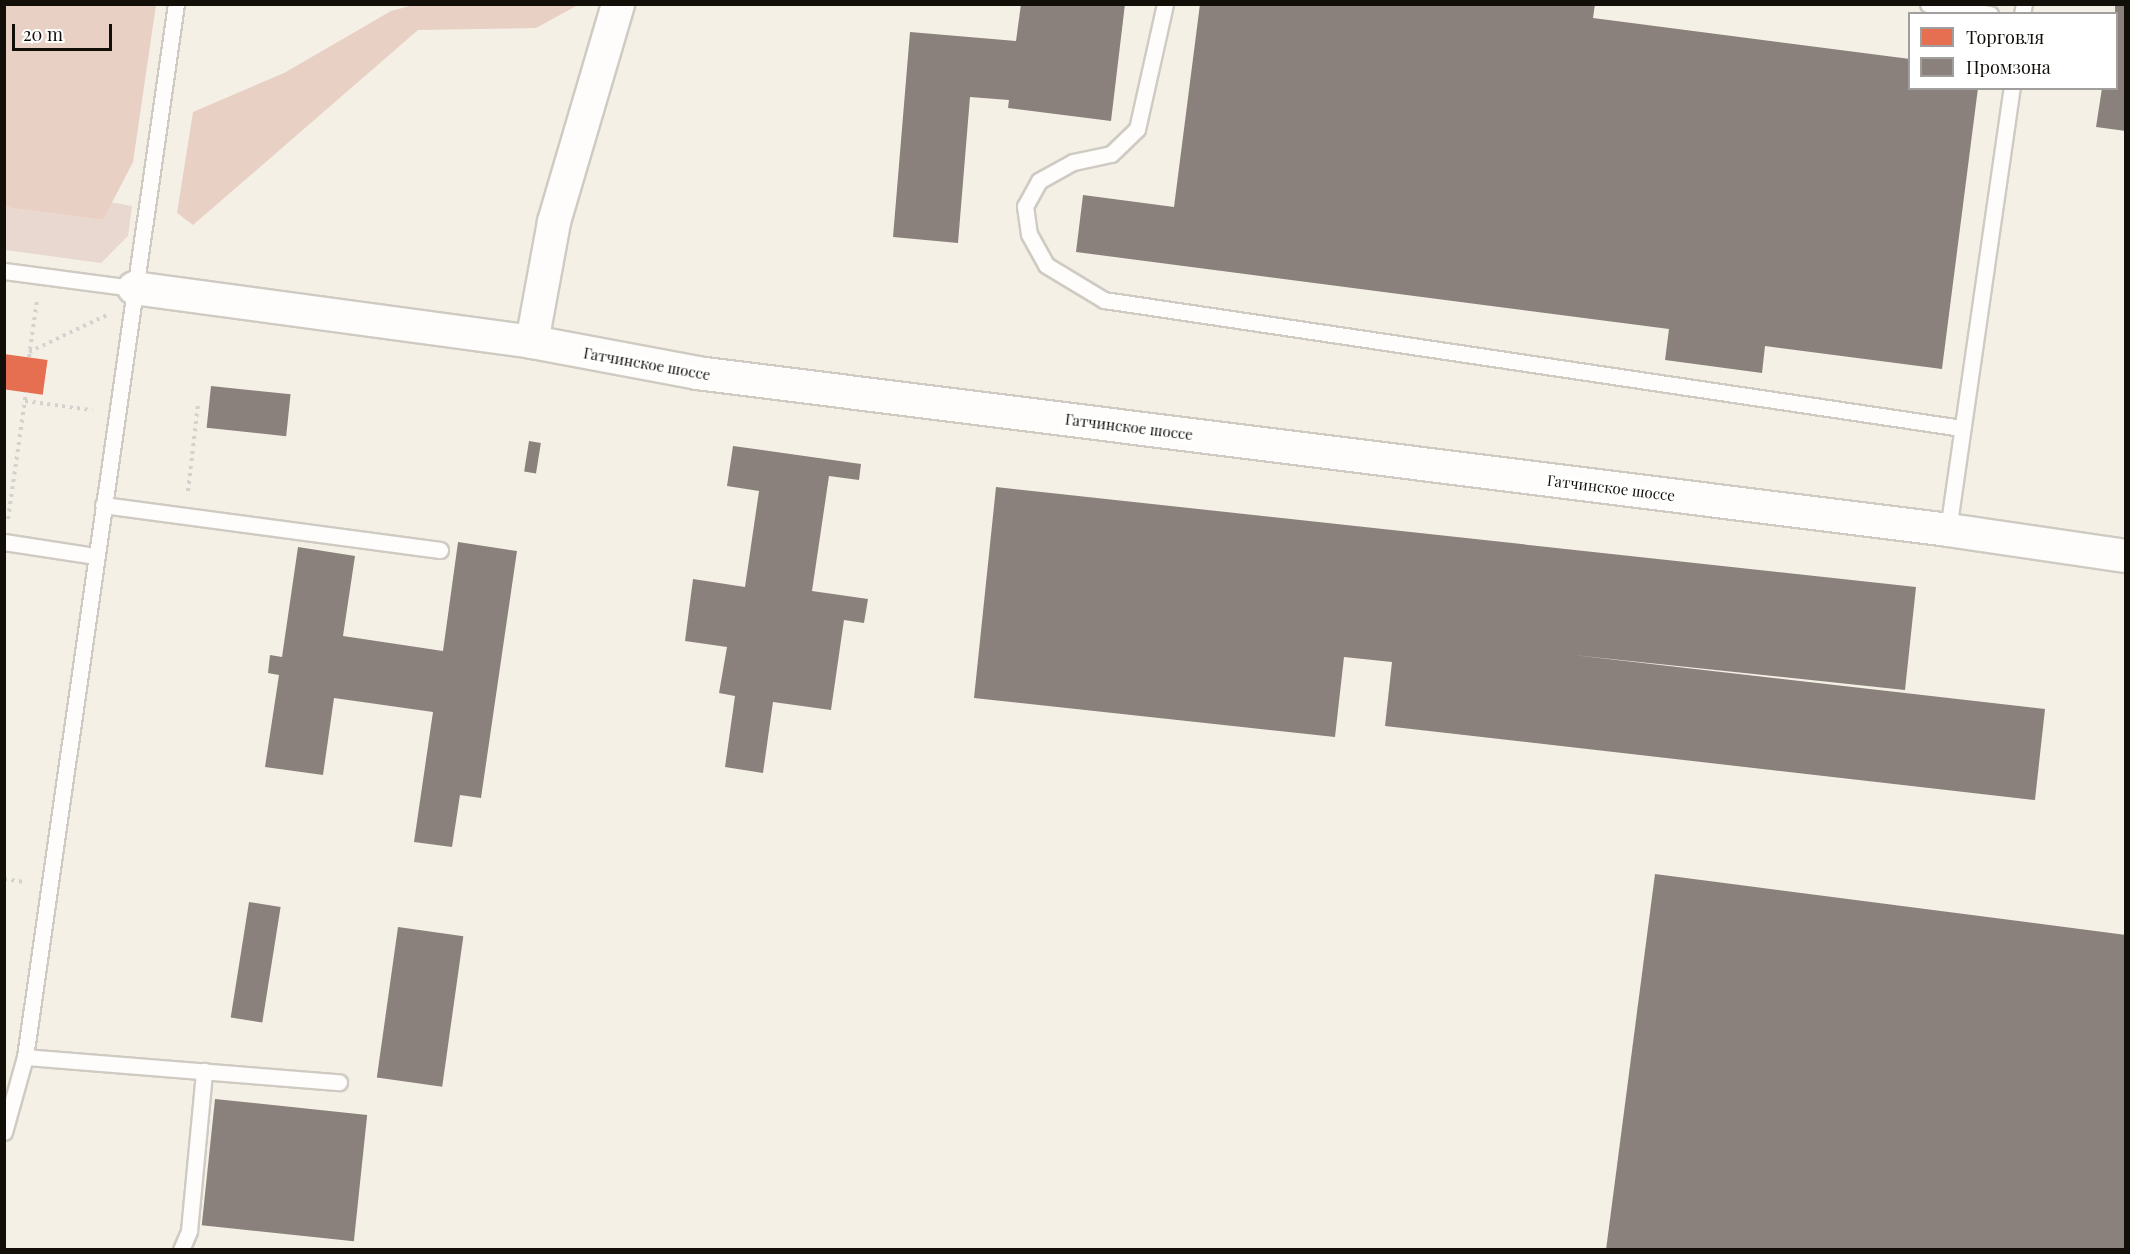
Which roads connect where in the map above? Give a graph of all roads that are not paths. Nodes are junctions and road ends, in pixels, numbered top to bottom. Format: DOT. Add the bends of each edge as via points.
graph roads {
  1 [pos="176,4"];
  2 [pos="618,4"];
  3 [pos="1165,4"];
  4 [pos="1928,4"];
  5 [pos="1978,12"];
  6 [pos="2012,90"];
  7 [pos="4,271"];
  8 [pos="133,295"];
  9 [pos="532,342"];
  10 [pos="1962,428"];
  11 [pos="103,505"];
  12 [pos="1948,530"];
  13 [pos="5,542"];
  14 [pos="440,550"];
  15 [pos="96,556"];
  16 [pos="2126,556"];
  17 [pos="25,1057"];
  18 [pos="204,1071"];
  19 [pos="339,1082"];
  20 [pos="4,1132"];
  21 [pos="181,1250"];
  1 -- 8 [label="lane"];
  2 -- 9 [label="street" via="554,222"];
  3 -- 10 [label="lane" via="1137,129 1111,154 1073,162 1039,181 1025,206 1029,234 1046,265 1104,300"];
  4 -- 5 [label="lane"];
  6 -- 10 [label="lane"];
  7 -- 8 [label="lane"];
  8 -- 9 [label="street, Гатчинское шоссе"];
  8 -- 11 [label="lane"];
  9 -- 12 [label="street, Гатчинское шоссе" via="697,374"];
  10 -- 12 [label="lane"];
  11 -- 14 [label="lane"];
  11 -- 15 [label="lane"];
  12 -- 16 [label="street, Гатчинское шоссе"];
  13 -- 15 [label="lane"];
  15 -- 17 [label="lane"];
  17 -- 18 [label="lane"];
  17 -- 20 [label="lane"];
  18 -- 19 [label="lane"];
  18 -- 21 [label="lane" via="189,1231"];
}
